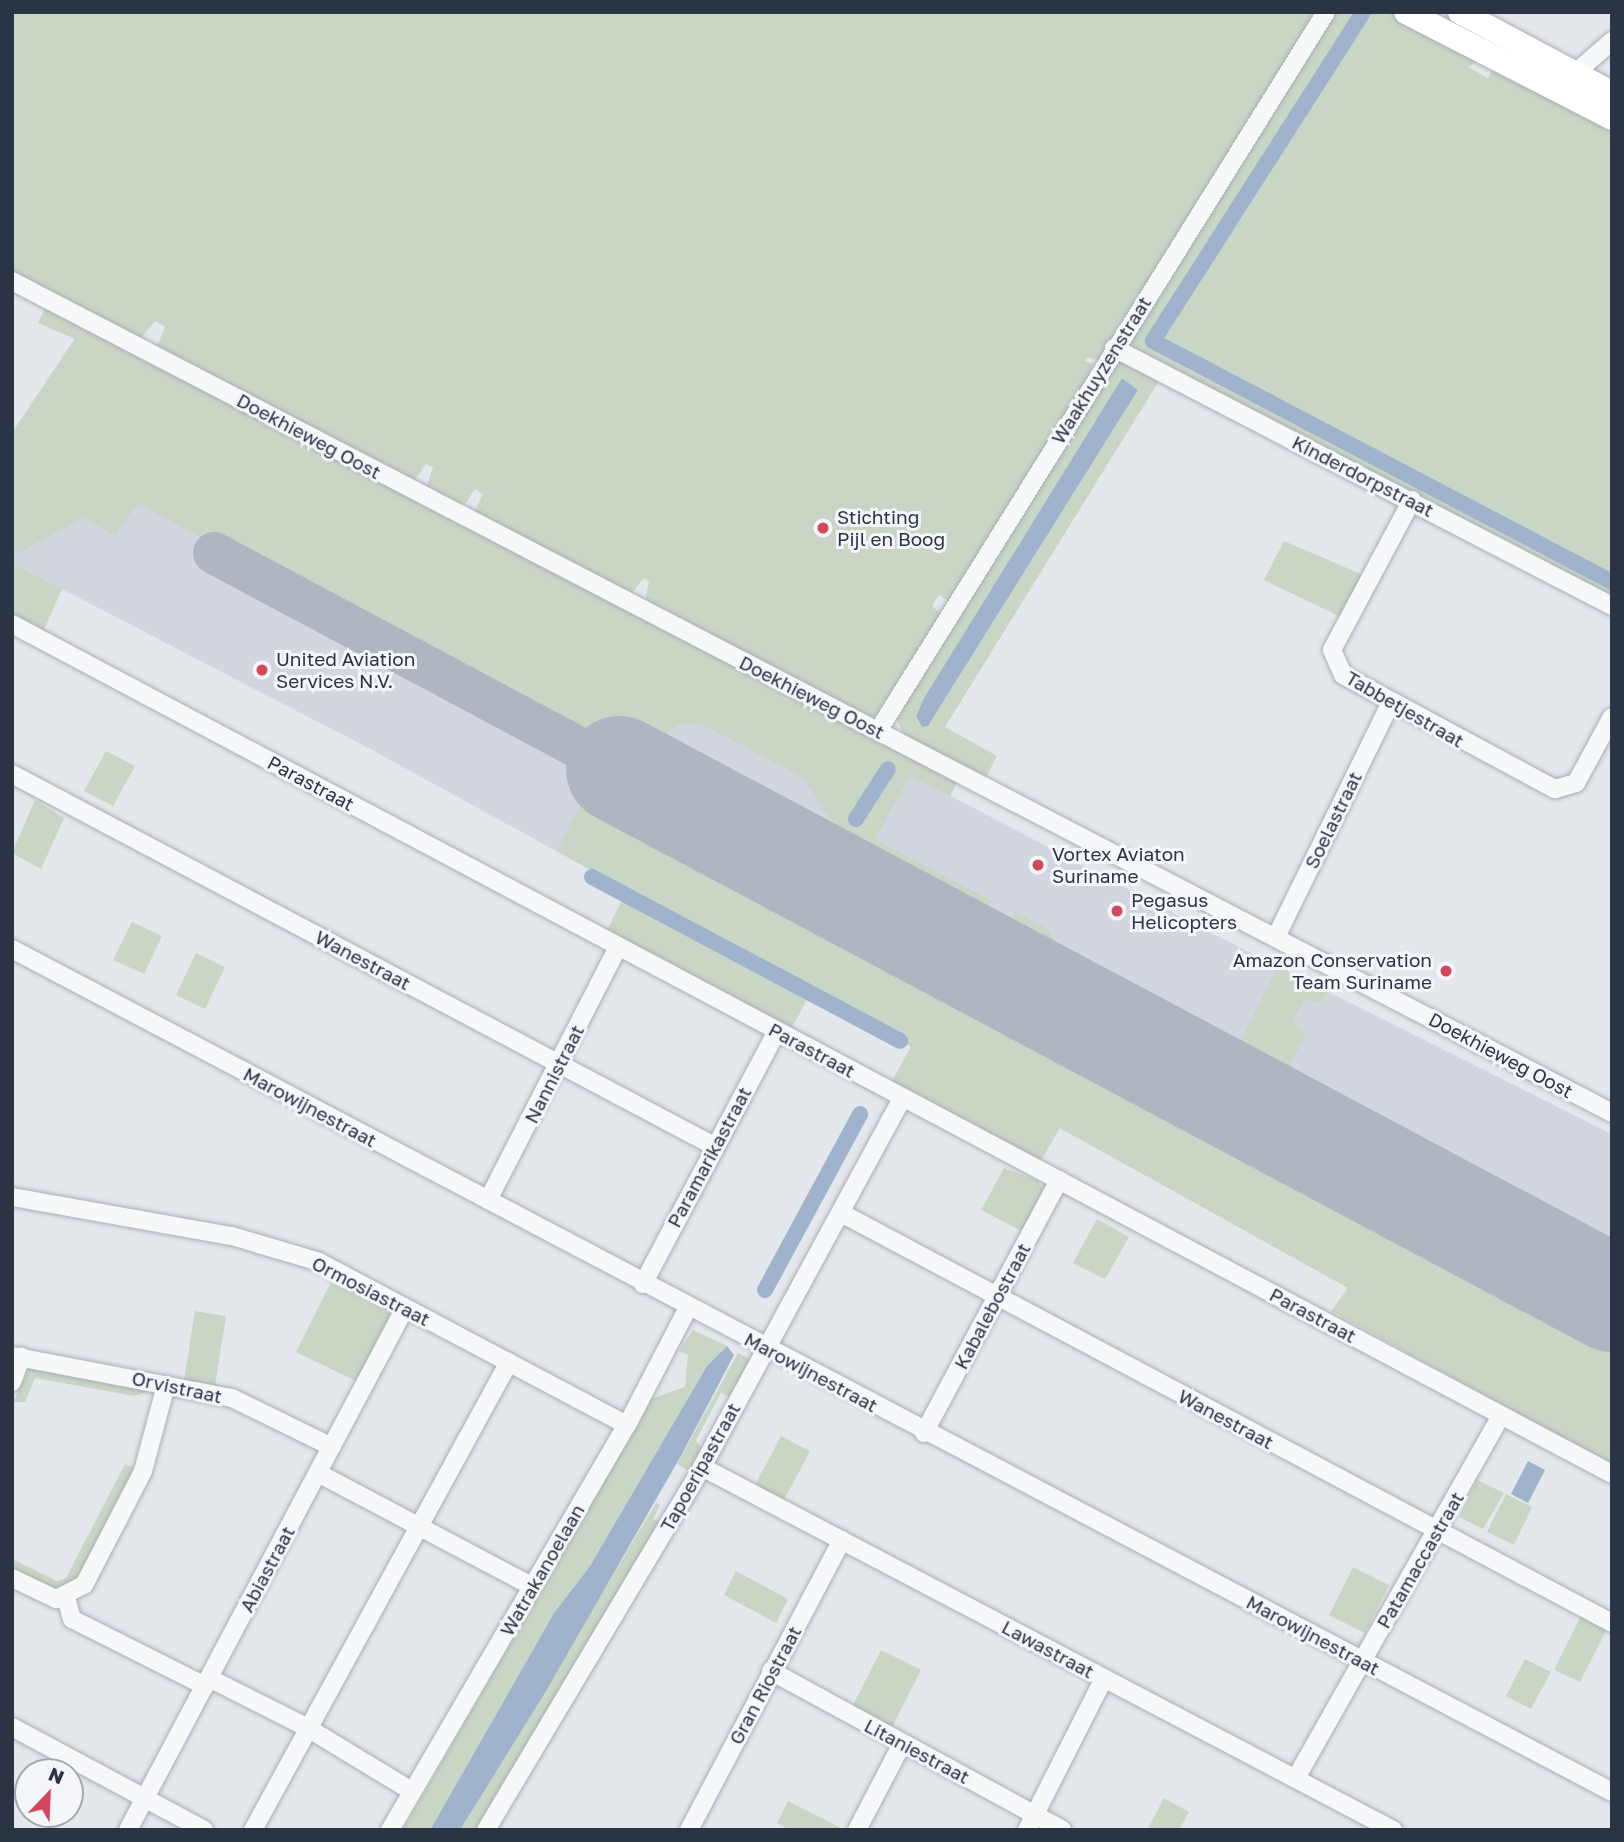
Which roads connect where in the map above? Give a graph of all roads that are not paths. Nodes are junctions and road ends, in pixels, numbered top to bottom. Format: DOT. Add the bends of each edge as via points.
graph roads {
  1 [pos="1326,12"];
  2 [pos="1406,12"];
  3 [pos="1460,12"];
  4 [pos="1612,41"];
  5 [pos="1566,82"];
  6 [pos="1612,93"];
  7 [pos="1612,118"];
  8 [pos="12,281"];
  9 [pos="1114,348"];
  10 [pos="1412,500"];
  11 [pos="1612,606"];
  12 [pos="12,624"];
  13 [pos="1391,702"];
  14 [pos="1612,716"];
  15 [pos="878,731"];
  16 [pos="12,774"];
  17 [pos="1276,937"];
  18 [pos="618,947"];
  19 [pos="12,949"];
  20 [pos="777,1031"];
  21 [pos="561,1065"];
  22 [pos="902,1098"];
  23 [pos="1612,1113"];
  24 [pos="714,1146"];
  25 [pos="1059,1180"];
  26 [pos="12,1197"];
  27 [pos="488,1200"];
  28 [pos="841,1213"];
  29 [pos="643,1284"];
  30 [pos="996,1298"];
  31 [pos="688,1307"];
  32 [pos="405,1308"];
  33 [pos="766,1347"];
  34 [pos="17,1357"];
  35 [pos="509,1362"];
  36 [pos="12,1382"];
  37 [pos="166,1385"];
  38 [pos="1501,1416"];
  39 [pos="627,1425"];
  40 [pos="924,1433"];
  41 [pos="332,1447"];
  42 [pos="702,1467"];
  43 [pos="318,1473"];
  44 [pos="1612,1475"];
  45 [pos="422,1528"];
  46 [pos="1438,1530"];
  47 [pos="842,1540"];
  48 [pos="12,1578"];
  49 [pos="533,1587"];
  50 [pos="66,1598"];
  51 [pos="1612,1623"];
  52 [pos="1362,1661"];
  53 [pos="771,1671"];
  54 [pos="1104,1678"];
  55 [pos="207,1682"];
  56 [pos="12,1727"];
  57 [pos="306,1727"];
  58 [pos="902,1744"];
  59 [pos="1296,1778"];
  60 [pos="411,1790"];
  61 [pos="1612,1792"];
  62 [pos="145,1799"];
  63 [pos="1031,1822"];
  64 [pos="128,1830"];
  65 [pos="204,1830"];
  66 [pos="253,1830"];
  67 [pos="390,1830"];
  68 [pos="486,1830"];
  69 [pos="689,1830"];
  70 [pos="857,1830"];
  71 [pos="1063,1830"];
  72 [pos="1393,1830"];
  1 -- 9 [label="street, Waakhuyzenstraat"];
  2 -- 5 [label="main road"];
  3 -- 5 [label="main road"];
  4 -- 5 [label="street"];
  5 -- 6 [label="main road"];
  5 -- 7 [label="main road"];
  8 -- 15 [label="street, Doekhieweg Oost"];
  9 -- 10 [label="street, Kinderdorpstraat"];
  9 -- 15 [label="street, Waakhuyzenstraat"];
  10 -- 11 [label="street, Kinderdorpstraat"];
  10 -- 13 [label="street, Tabbetjestraat" via="1332,650 1343,675"];
  12 -- 18 [label="street, Parastraat"];
  13 -- 14 [label="street, Tabbetjestraat" via="1555,789 1576,783"];
  13 -- 17 [label="street, Soelastraat"];
  15 -- 17 [label="street, Doekhieweg Oost"];
  16 -- 21 [label="street, Wanestraat"];
  17 -- 23 [label="street, Doekhieweg Oost"];
  18 -- 20 [label="street, Parastraat"];
  18 -- 21 [label="street, Nannistraat"];
  19 -- 27 [label="street, Marowijnestraat"];
  20 -- 22 [label="street, Parastraat"];
  20 -- 24 [label="street, Paramarikastraat"];
  21 -- 24 [label="street, Wanestraat"];
  21 -- 27 [label="street, Nannistraat"];
  22 -- 25 [label="street, Parastraat"];
  22 -- 28 [label="street, Tapoeripastraat"];
  24 -- 29 [label="street, Paramarikastraat"];
  25 -- 30 [label="street, Kabalebostraat"];
  25 -- 38 [label="street, Parastraat"];
  26 -- 32 [label="street, Ormosiastraat" via="232,1236 319,1262"];
  27 -- 29 [label="street, Marowijnestraat"];
  28 -- 30 [label="street, Wanestraat"];
  28 -- 33 [label="street, Tapoeripastraat"];
  29 -- 31 [label="street, Marowijnestraat"];
  30 -- 40 [label="street, Kabalebostraat"];
  30 -- 46 [label="street, Wanestraat"];
  31 -- 33 [label="street, Marowijnestraat"];
  31 -- 39 [label="street, Watrakanoelaan"];
  32 -- 35 [label="street, Ormosiastraat"];
  32 -- 41 [label="street, Abiastraat"];
  33 -- 40 [label="street, Marowijnestraat"];
  33 -- 42 [label="street, Tapoeripastraat"];
  34 -- 36 [label="street"];
  34 -- 37 [label="street, Orvistraat"];
  35 -- 39 [label="street, Ormosiastraat"];
  35 -- 45 [label="street"];
  37 -- 41 [label="street, Orvistraat" via="232,1398"];
  37 -- 50 [label="street" via="143,1471 96,1567 84,1585"];
  38 -- 44 [label="street, Parastraat"];
  38 -- 46 [label="street, Patamaccastraat"];
  39 -- 49 [label="street, Watrakanoelaan"];
  40 -- 52 [label="street, Marowijnestraat"];
  41 -- 43 [label="street, Abiastraat"];
  42 -- 47 [label="street, Lawastraat"];
  42 -- 68 [label="street, Tapoeripastraat"];
  43 -- 45 [label="street"];
  43 -- 55 [label="street, Abiastraat"];
  45 -- 49 [label="street"];
  45 -- 57 [label="street"];
  46 -- 51 [label="street, Wanestraat"];
  46 -- 52 [label="street, Patamaccastraat"];
  47 -- 53 [label="street, Gran Riostraat"];
  47 -- 54 [label="street, Lawastraat"];
  48 -- 50 [label="street" via="45,1595"];
  49 -- 60 [label="street, Watrakanoelaan"];
  50 -- 55 [label="street" via="72,1619"];
  52 -- 59 [label="street, Patamaccastraat"];
  52 -- 61 [label="street, Marowijnestraat"];
  53 -- 58 [label="street, Litaniestraat"];
  53 -- 69 [label="street, Gran Riostraat"];
  54 -- 59 [label="street, Lawastraat"];
  54 -- 63 [label="street"];
  55 -- 57 [label="street"];
  55 -- 62 [label="street, Abiastraat"];
  56 -- 62 [label="street"];
  57 -- 60 [label="street"];
  57 -- 66 [label="street"];
  58 -- 63 [label="street, Litaniestraat"];
  58 -- 70 [label="street"];
  59 -- 72 [label="street, Lawastraat"];
  60 -- 67 [label="street, Watrakanoelaan"];
  62 -- 64 [label="street, Abiastraat"];
  62 -- 65 [label="street"];
  63 -- 71 [label="street, Litaniestraat"];
}
